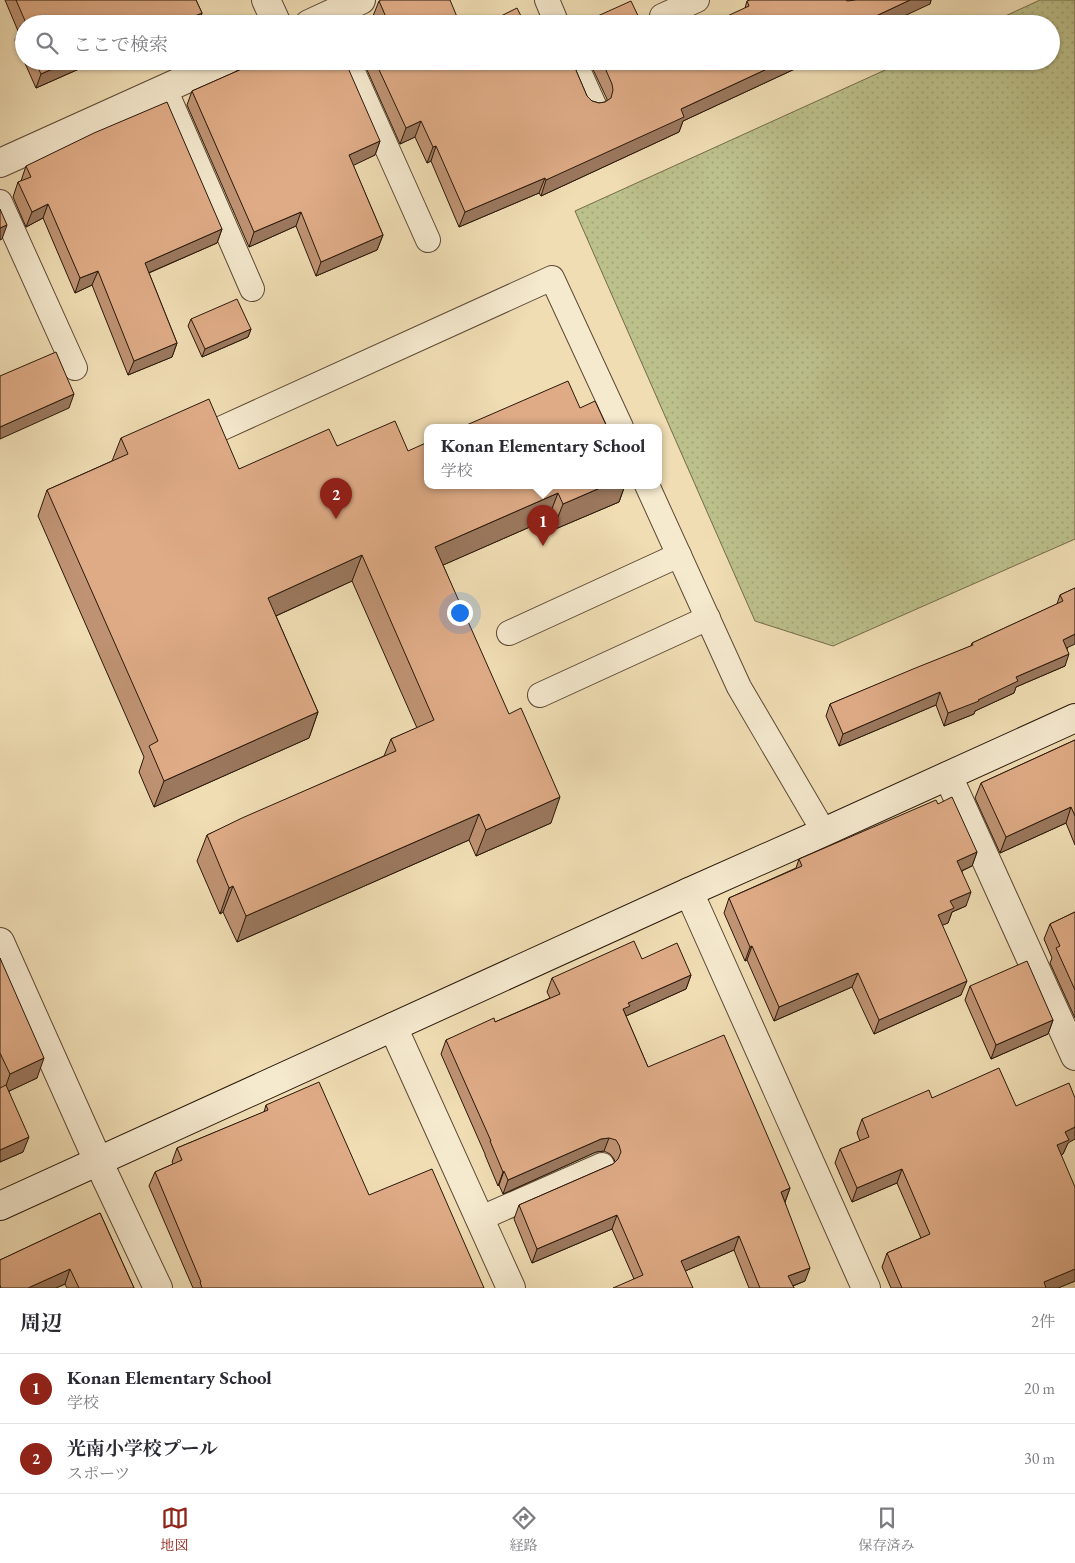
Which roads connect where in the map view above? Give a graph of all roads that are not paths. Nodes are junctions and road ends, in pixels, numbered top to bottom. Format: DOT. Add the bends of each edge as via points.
graph roads {
  1 [pos="266,0"];
  2 [pos="362,0"];
  3 [pos="547,0"];
  4 [pos="697,0"];
  5 [pos="273,15"];
  6 [pos="333,15"];
  7 [pos="553,15"];
  8 [pos="664,15"];
  9 [pos="206,70"];
  10 [pos="352,70"];
  11 [pos="578,70"];
  12 [pos="165,89"];
  13 [pos="594,105"];
  14 [pos="2,157"];
  15 [pos="0,202"];
  16 [pos="428,240"];
  17 [pos="252,289"];
  18 [pos="74,368"];
  19 [pos="619,424"];
  20 [pos="220,429"];
  21 [pos="649,489"];
  22 [pos="679,555"];
  23 [pos="708,618"];
  24 [pos="509,633"];
  25 [pos="540,695"];
  26 [pos="1075,718"];
  27 [pos="948,776"];
  28 [pos="824,832"];
  29 [pos="689,892"];
  30 [pos="0,942"];
  31 [pos="393,1027"];
  32 [pos="1075,1056"];
  33 [pos="98,1161"];
  34 [pos="602,1165"];
  35 [pos="0,1206"];
  36 [pos="479,1219"];
  37 [pos="158,1288"];
  38 [pos="511,1288"];
  39 [pos="866,1288"];
  1 -- 5 [label="street"];
  2 -- 6 [label="street"];
  3 -- 7 [label="lane"];
  4 -- 8 [label="lane"];
  9 -- 12 [label="street"];
  10 -- 16 [label="lane"];
  11 -- 13 [label="lane"];
  12 -- 14 [label="street"];
  12 -- 17 [label="lane"];
  15 -- 18 [label="lane"];
  19 -- 20 [label="lane" via="552,278"];
  21 -- 22 [label="lane"];
  22 -- 23 [label="lane"];
  22 -- 24 [label="lane"];
  23 -- 25 [label="lane"];
  23 -- 28 [label="lane" via="739,687"];
  26 -- 27 [label="street"];
  27 -- 28 [label="street"];
  27 -- 32 [label="street"];
  28 -- 29 [label="street"];
  29 -- 31 [label="street"];
  29 -- 39 [label="street"];
  30 -- 33 [label="street"];
  31 -- 33 [label="street"];
  31 -- 36 [label="street"];
  33 -- 35 [label="street"];
  33 -- 37 [label="street"];
  34 -- 36 [label="lane"];
  36 -- 38 [label="street"];
}
